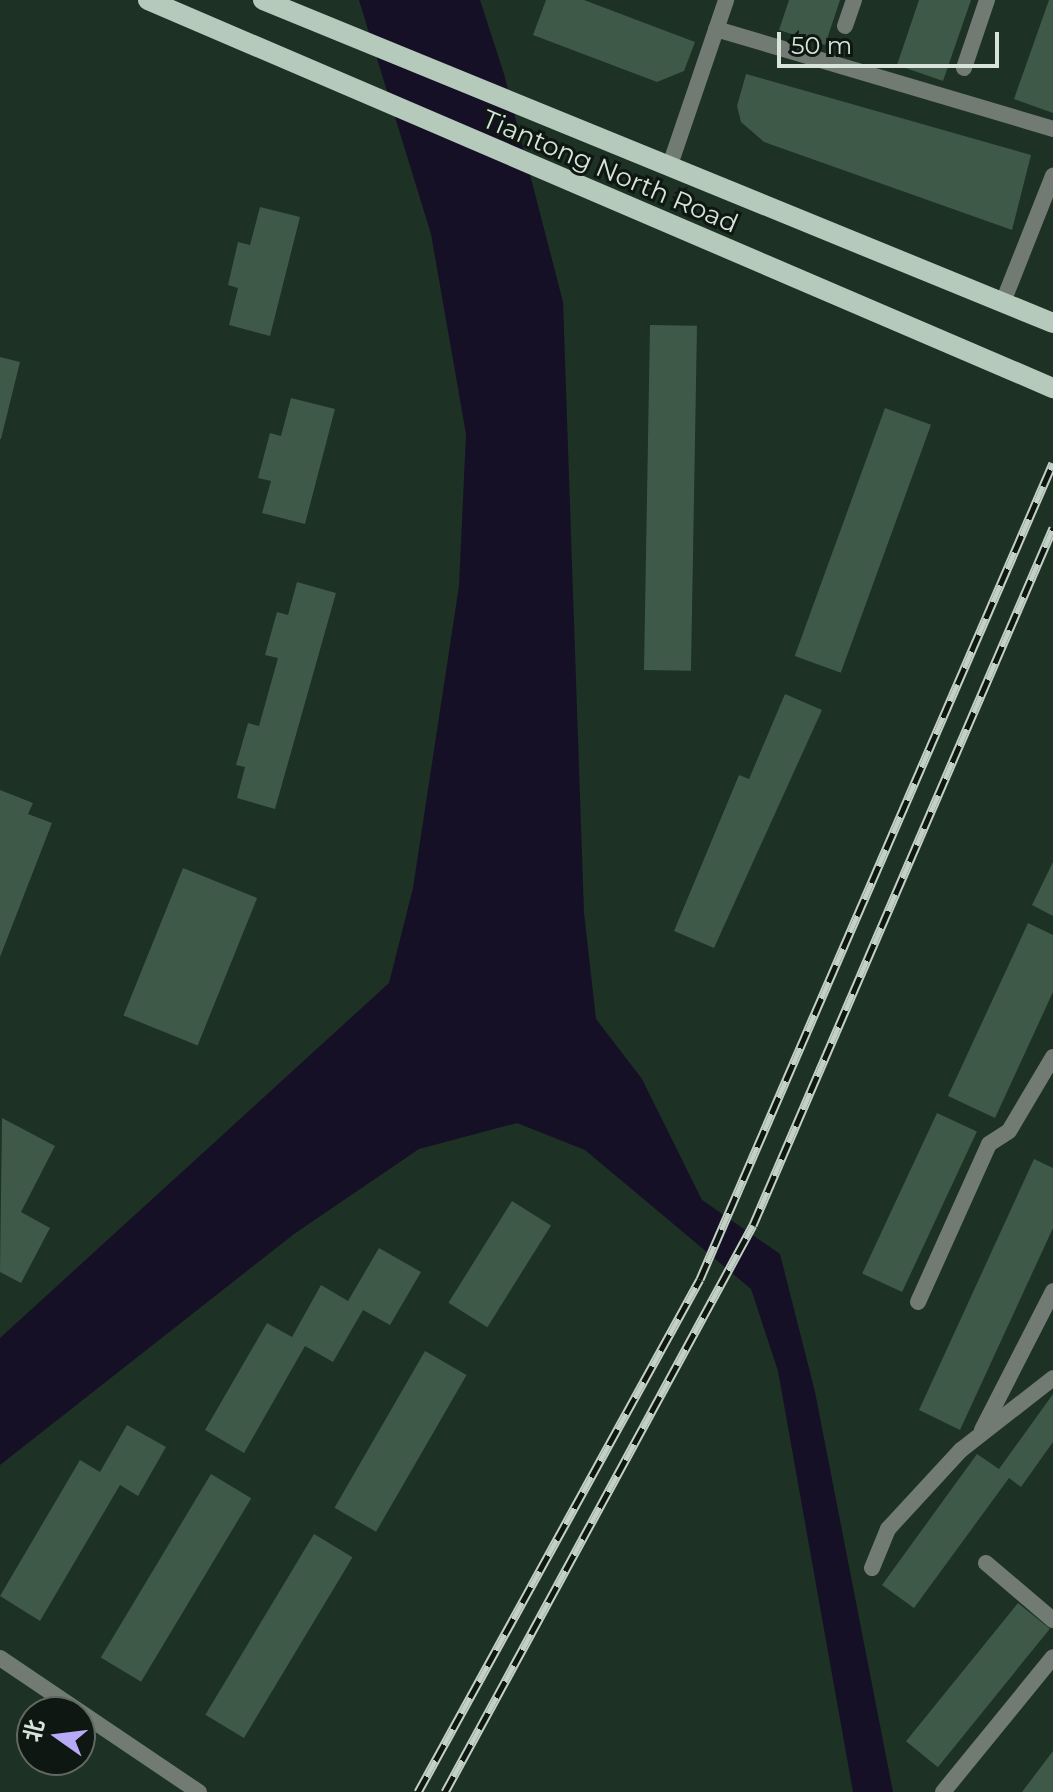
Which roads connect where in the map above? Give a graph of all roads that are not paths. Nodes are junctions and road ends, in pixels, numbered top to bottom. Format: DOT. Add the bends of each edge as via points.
graph roads {
  1 [pos="148,0"];
  2 [pos="263,0"];
  3 [pos="726,0"];
  4 [pos="854,0"];
  5 [pos="987,0"];
  6 [pos="845,26"];
  7 [pos="716,29"];
  8 [pos="964,68"];
  9 [pos="1053,129"];
  10 [pos="671,162"];
  11 [pos="1053,176"];
  12 [pos="1003,302"];
  13 [pos="1053,323"];
  14 [pos="1053,388"];
  15 [pos="1053,1057"];
  16 [pos="1053,1291"];
  17 [pos="918,1302"];
  18 [pos="1053,1378"];
  19 [pos="980,1435"];
  20 [pos="986,1563"];
  21 [pos="872,1568"];
  22 [pos="1053,1620"];
  23 [pos="1053,1657"];
  24 [pos="0,1658"];
  25 [pos="199,1792"];
  26 [pos="943,1792"];
  1 -- 14 [label="main road, Tiantong North Road"];
  2 -- 10 [label="main road, Tiantong North Road"];
  3 -- 7 [label="street"];
  4 -- 6 [label="street"];
  5 -- 8 [label="street"];
  7 -- 9 [label="street"];
  7 -- 10 [label="street"];
  10 -- 12 [label="main road, Tiantong North Road"];
  11 -- 12 [label="street"];
  12 -- 13 [label="main road, Tiantong North Road"];
  15 -- 17 [label="street" via="1009,1131 989,1144"];
  16 -- 19 [label="street"];
  18 -- 19 [label="street"];
  19 -- 21 [label="street" via="888,1529"];
  20 -- 22 [label="street"];
  23 -- 26 [label="street"];
  24 -- 25 [label="street"];
}
